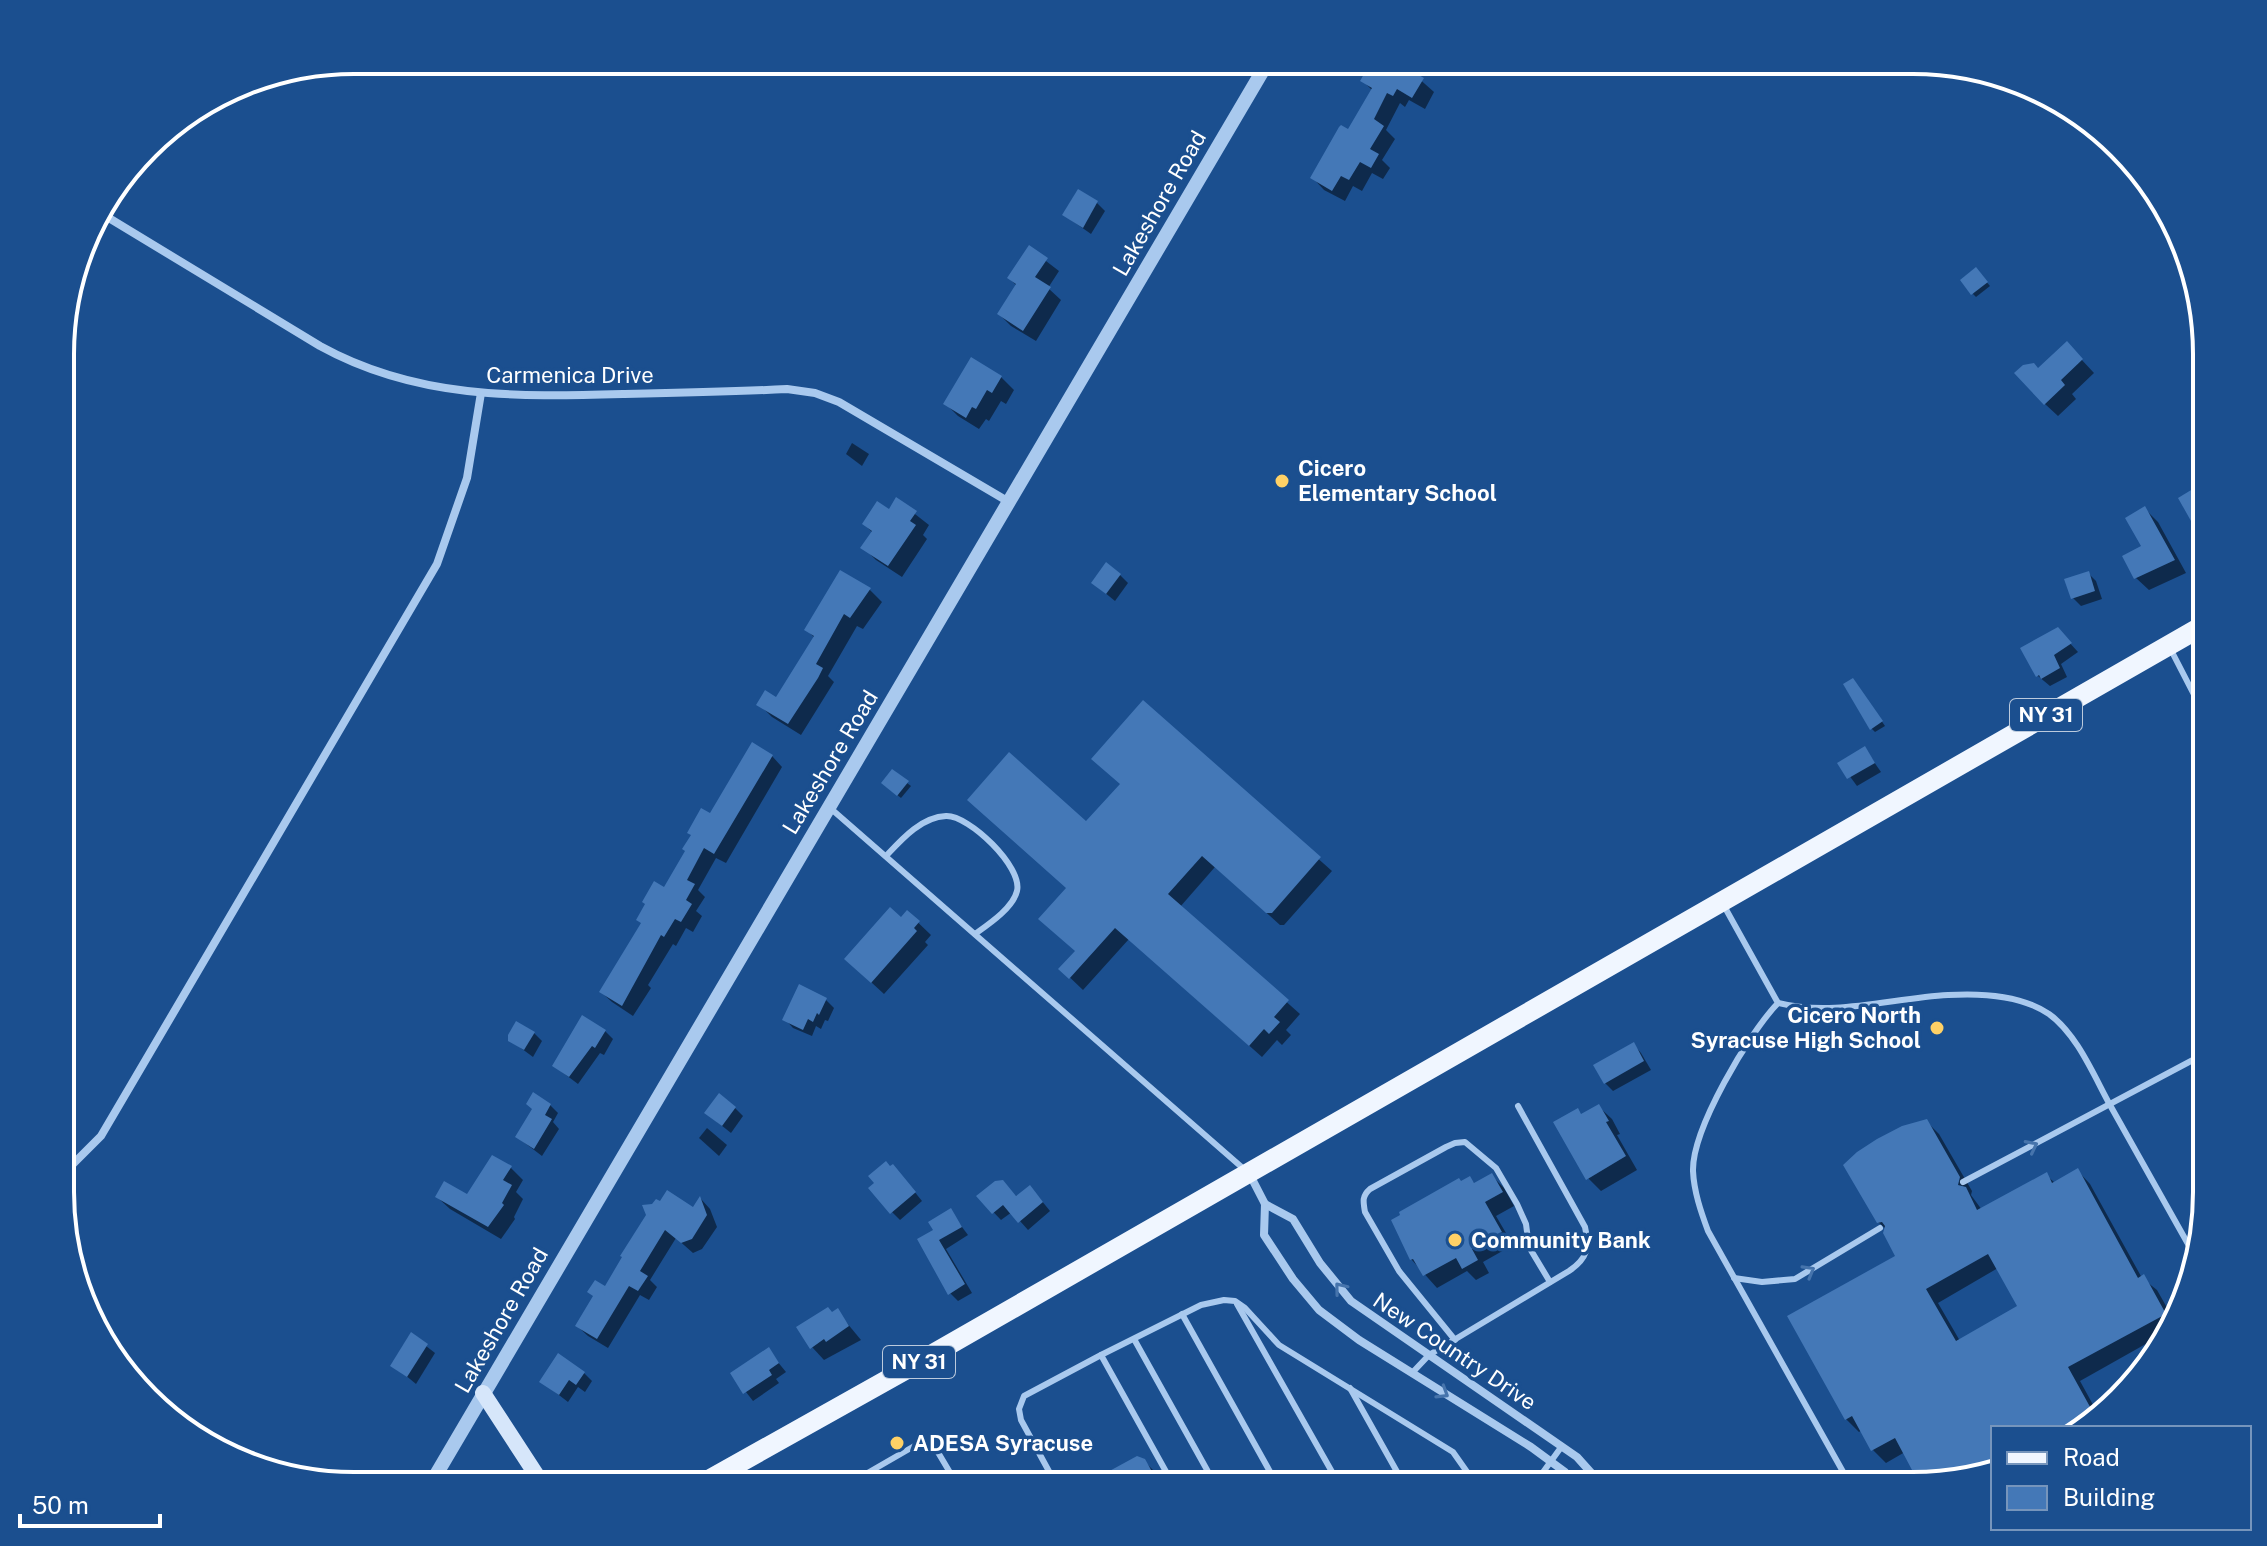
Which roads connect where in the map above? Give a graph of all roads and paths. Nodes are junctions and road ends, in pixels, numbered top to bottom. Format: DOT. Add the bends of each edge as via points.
graph roads {
  1 [pos="1260,75"];
  2 [pos="109,218"];
  3 [pos="481,393"];
  4 [pos="1009,502"];
  5 [pos="2192,632"];
  6 [pos="2168,645"];
  7 [pos="2192,691"];
  8 [pos="829,807"];
  9 [pos="886,856"];
  10 [pos="1721,901"];
  11 [pos="975,934"];
  12 [pos="1778,1003"];
  13 [pos="2192,1061"];
  14 [pos="1518,1106"];
  15 [pos="2110,1106"];
  16 [pos="75,1162"];
  17 [pos="1249,1173"];
  18 [pos="1963,1182"];
  19 [pos="1265,1204"];
  20 [pos="1880,1228"];
  21 [pos="2188,1245"];
  22 [pos="1734,1278"];
  23 [pos="1550,1282"];
  24 [pos="1235,1301"];
  25 [pos="1182,1314"];
  26 [pos="1134,1339"];
  27 [pos="1455,1340"];
  28 [pos="1101,1355"];
  29 [pos="1429,1355"];
  30 [pos="1412,1373"];
  31 [pos="1350,1387"];
  32 [pos="483,1393"];
  33 [pos="1562,1446"];
  34 [pos="1551,1461"];
  35 [pos="438,1471"];
  36 [pos="534,1471"];
  37 [pos="724,1471"];
  38 [pos="870,1471"];
  39 [pos="949,1471"];
  40 [pos="1049,1471"];
  41 [pos="1166,1472"];
  42 [pos="1208,1472"];
  43 [pos="1270,1472"];
  44 [pos="1332,1472"];
  45 [pos="1397,1472"];
  46 [pos="1467,1472"];
  47 [pos="1543,1472"];
  48 [pos="1565,1472"];
  49 [pos="1590,1472"];
  50 [pos="1843,1472"];
  1 -- 4 [label="street, Lakeshore Road"];
  2 -- 3 [label="street, Carmenica Drive" via="351,363 392,377"];
  3 -- 4 [label="street, Carmenica Drive" via="815,393"];
  3 -- 16 [label="street" via="467,478 437,564 101,1136"];
  4 -- 8 [label="street, Lakeshore Road"];
  5 -- 6 [label="main road, NY 31"];
  6 -- 7 [label="lane"];
  6 -- 10 [label="main road, NY 31"];
  8 -- 9 [label="lane"];
  8 -- 32 [label="street, Lakeshore Road"];
  9 -- 11 [label="lane"];
  9 -- 11 [label="lane" via="907,834 945,816 960,819 994,845 1018,878 1017,893"];
  10 -- 12 [label="lane"];
  10 -- 17 [label="main road, NY 31"];
  11 -- 17 [label="lane"];
  12 -- 15 [label="lane" via="1822,1009 1978,995 2030,1004 2051,1015 2067,1033"];
  12 -- 22 [label="lane" via="1750,1038 1696,1143 1698,1204"];
  13 -- 15 [label="lane"];
  14 -- 23 [label="lane" via="1585,1227 1589,1246 1581,1263"];
  18 -- 15 [label="lane, one-way"];
  15 -- 21 [label="lane"];
  17 -- 19 [label="street, New Country Drive"];
  17 -- 37 [label="main road, NY 31"];
  29 -- 19 [label="street, New Country Drive, one-way" via="1351,1301 1293,1219"];
  19 -- 30 [label="street, New Country Drive" via="1264,1235 1319,1310"];
  22 -- 20 [label="lane, one-way" via="1795,1279"];
  22 -- 50 [label="lane"];
  23 -- 27 [label="lane"];
  23 -- 27 [label="lane" via="1496,1168 1465,1142 1370,1189 1363,1202 1399,1271"];
  24 -- 25 [label="lane" via="1201,1305"];
  24 -- 31 [label="lane" via="1279,1345"];
  24 -- 44 [label="lane"];
  25 -- 26 [label="lane"];
  25 -- 43 [label="lane"];
  26 -- 28 [label="lane"];
  26 -- 42 [label="lane"];
  27 -- 29 [label="lane"];
  28 -- 40 [label="lane" via="1024,1396 1021,1420"];
  28 -- 41 [label="lane"];
  29 -- 30 [label="lane"];
  29 -- 33 [label="street, New Country Drive"];
  30 -- 34 [label="street, New Country Drive, one-way"];
  31 -- 45 [label="lane"];
  31 -- 46 [label="lane" via="1453,1452"];
  32 -- 35 [label="street, Lakeshore Road"];
  32 -- 36 [label="main road"];
  33 -- 34 [label="lane"];
  33 -- 49 [label="street, New Country Drive"];
  34 -- 47 [label="lane"];
  34 -- 48 [label="street, New Country Drive"];
  38 -- 39 [label="lane" via="923,1441 936,1449"];
}
